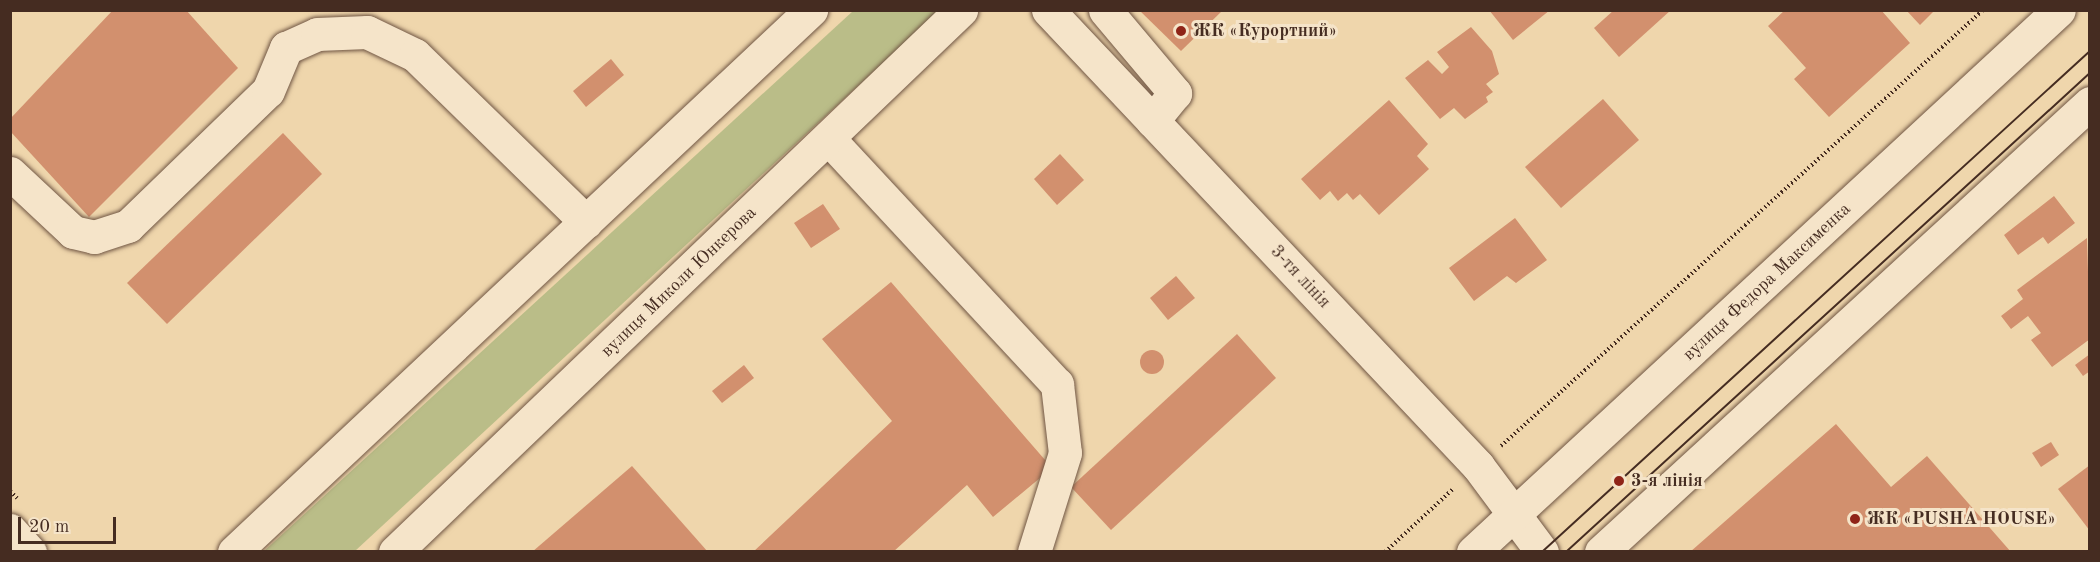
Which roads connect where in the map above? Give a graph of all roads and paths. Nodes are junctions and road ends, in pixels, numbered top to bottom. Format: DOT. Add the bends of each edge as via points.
graph roads {
  1 [pos="811,10"];
  2 [pos="961,10"];
  3 [pos="1048,10"];
  4 [pos="1105,10"];
  5 [pos="1983,10"];
  6 [pos="2059,10"];
  7 [pos="2090,103"];
  8 [pos="1152,120"];
  9 [pos="829,139"];
  10 [pos="10,173"];
  11 [pos="586,222"];
  12 [pos="1478,466"];
  13 [pos="1515,513"];
  14 [pos="10,530"];
  15 [pos="30,552"];
  16 [pos="234,552"];
  17 [pos="395,552"];
  18 [pos="1034,552"];
  19 [pos="1385,552"];
  20 [pos="1473,552"];
  21 [pos="1542,552"];
  22 [pos="1601,552"];
  1 -- 11 [label="street"];
  2 -- 9 [label="street, вулиця Миколи Юнкерова"];
  3 -- 8 [label="street, 3-тя лінія"];
  4 -- 8 [label="street" via="1175,93"];
  5 -- 12 [label="path"];
  6 -- 13 [label="street, вулиця Федора Максименка"];
  7 -- 22 [label="street"];
  8 -- 12 [label="street, 3-тя лінія"];
  9 -- 17 [label="street, вулиця Миколи Юнкерова"];
  9 -- 18 [label="street" via="1057,384 1065,453"];
  10 -- 11 [label="street" via="73,232 93,237 128,226 268,91 286,48 317,34 367,32 415,55 473,106"];
  11 -- 16 [label="street"];
  12 -- 13 [label="street, 3-тя лінія"];
  12 -- 19 [label="path"];
  13 -- 20 [label="street, вулиця Федора Максименка"];
  13 -- 21 [label="street, 3-тя лінія"];
  14 -- 15 [label="street"];
}
